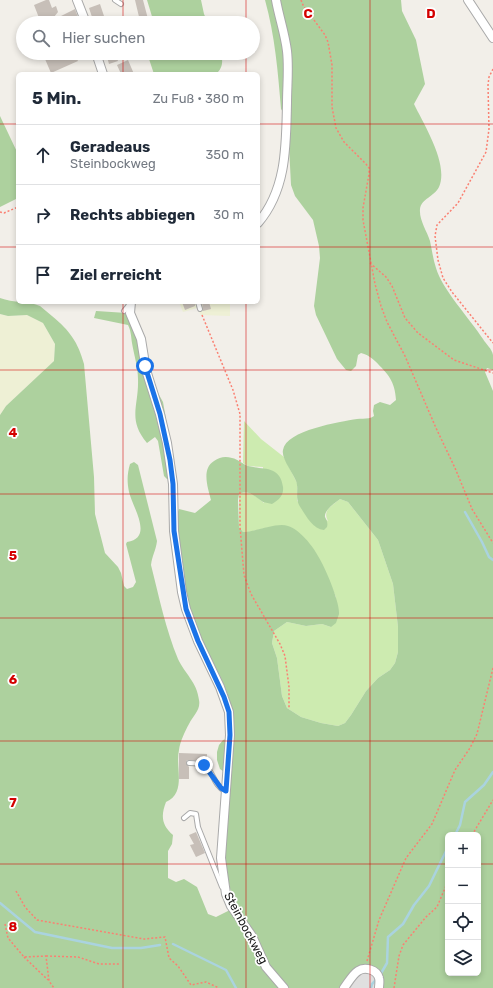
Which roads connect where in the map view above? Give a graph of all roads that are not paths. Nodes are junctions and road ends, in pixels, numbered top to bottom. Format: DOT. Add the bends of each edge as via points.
graph roads {
  1 [pos="77,0"];
  2 [pos="115,0"];
  3 [pos="276,0"];
  4 [pos="468,0"];
  5 [pos="121,4"];
  6 [pos="83,16"];
  7 [pos="493,38"];
  8 [pos="98,60"];
  9 [pos="102,72"];
  10 [pos="260,220"];
  11 [pos="129,304"];
  12 [pos="131,304"];
  13 [pos="199,304"];
  14 [pos="200,309"];
  15 [pos="124,311"];
  16 [pos="189,763"];
  17 [pos="226,791"];
  18 [pos="184,818"];
  19 [pos="226,894"];
  20 [pos="284,988"];
  21 [pos="344,988"];
  22 [pos="379,988"];
  1 -- 6 [label="street"];
  2 -- 5 [label="lane"];
  3 -- 10 [label="street" via="288,60 285,148 283,172 278,188"];
  4 -- 7 [label="street"];
  8 -- 9 [label="street"];
  11 -- 15 [label="lane"];
  12 -- 17 [label="street, Steinbockweg" via="130,313 141,339 146,370 169,454 173,484 174,531 186,609 229,712"];
  13 -- 14 [label="lane"];
  16 -- 17 [label="lane" via="204,765"];
  17 -- 19 [label="street, Steinbockweg" via="221,858"];
  18 -- 19 [label="lane" via="190,813 196,814 199,831"];
  19 -- 20 [label="street, Steinbockweg" via="231,906 252,936 266,967"];
  21 -- 22 [label="street" via="358,971 366,969 377,975"];
}
